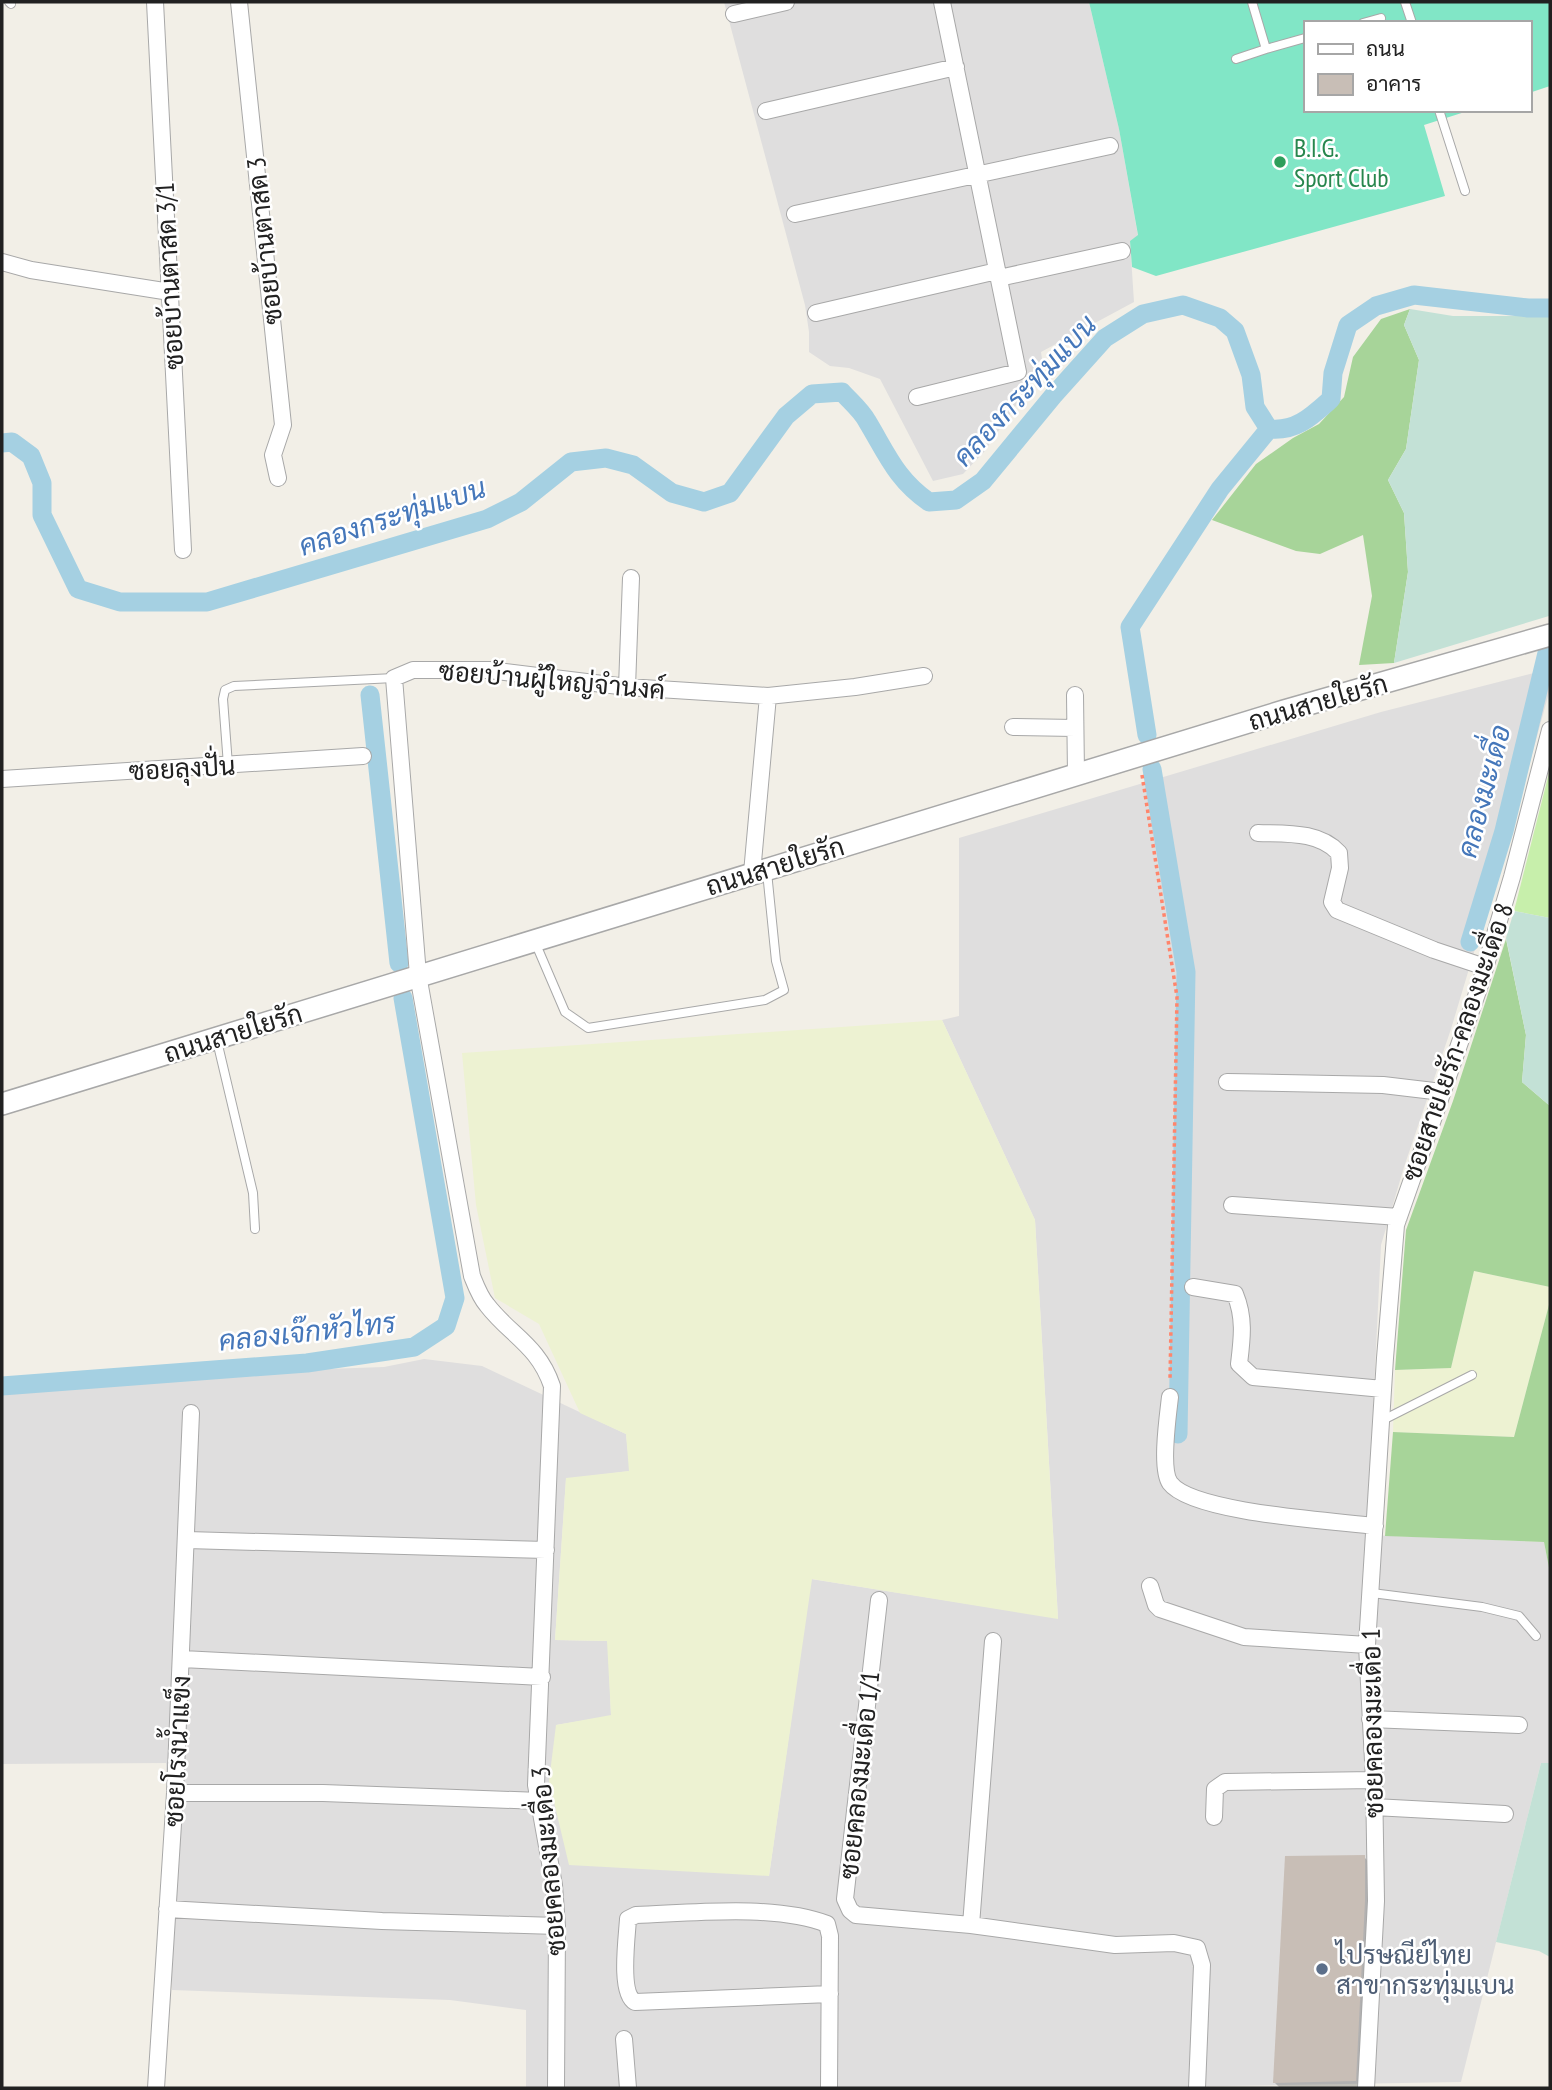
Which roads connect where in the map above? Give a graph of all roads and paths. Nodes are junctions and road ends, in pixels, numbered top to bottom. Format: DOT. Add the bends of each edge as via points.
graph roads {
  1 [pos="155,2"];
  2 [pos="239,2"];
  3 [pos="786,2"];
  4 [pos="942,2"];
  5 [pos="1252,2"];
  6 [pos="1405,2"];
  7 [pos="734,14"];
  8 [pos="1381,18"];
  9 [pos="1370,21"];
  10 [pos="1411,21"];
  11 [pos="1304,38"];
  12 [pos="1266,49"];
  13 [pos="1236,59"];
  14 [pos="956,67"];
  15 [pos="766,111"];
  16 [pos="1440,112"];
  17 [pos="1110,146"];
  18 [pos="977,176"];
  19 [pos="1465,191"];
  20 [pos="795,214"];
  21 [pos="1122,251"];
  22 [pos="2,262"];
  23 [pos="998,274"];
  24 [pos="170,292"];
  25 [pos="816,313"];
  26 [pos="917,397"];
  27 [pos="278,478"];
  28 [pos="183,550"];
  29 [pos="631,578"];
  30 [pos="1550,635"];
  31 [pos="924,676"];
  32 [pos="394,678"];
  33 [pos="627,687"];
  34 [pos="1075,695"];
  35 [pos="768,696"];
  36 [pos="1013,727"];
  37 [pos="1075,728"];
  38 [pos="1550,730"];
  39 [pos="1139,755"];
  40 [pos="363,756"];
  41 [pos="228,765"];
  42 [pos="1076,775"];
  43 [pos="2,779"];
  44 [pos="1258,833"];
  45 [pos="759,871"];
  46 [pos="534,940"];
  47 [pos="1485,967"];
  48 [pos="418,975"];
  49 [pos="216,1038"];
  50 [pos="1227,1082"];
  51 [pos="1442,1092"];
  52 [pos="2,1104"];
  53 [pos="1232,1205"];
  54 [pos="1399,1217"];
  55 [pos="255,1229"];
  56 [pos="1193,1287"];
  57 [pos="1385,1358"];
  58 [pos="1472,1375"];
  59 [pos="1383,1389"];
  60 [pos="1170,1397"];
  61 [pos="191,1413"];
  62 [pos="1381,1421"];
  63 [pos="1375,1526"];
  64 [pos="187,1540"];
  65 [pos="546,1549"];
  66 [pos="1150,1586"];
  67 [pos="1372,1592"];
  68 [pos="879,1600"];
  69 [pos="1536,1636"];
  70 [pos="993,1641"];
  71 [pos="1367,1644"];
  72 [pos="182,1659"];
  73 [pos="542,1677"];
  74 [pos="1370,1719"];
  75 [pos="1519,1726"];
  76 [pos="1374,1780"];
  77 [pos="175,1793"];
  78 [pos="540,1801"];
  79 [pos="1374,1807"];
  80 [pos="1505,1814"];
  81 [pos="1213,1816"];
  82 [pos="167,1909"];
  83 [pos="971,1925"];
  84 [pos="556,1926"];
  85 [pos="830,1994"];
  86 [pos="624,2039"];
  87 [pos="156,2088"];
  88 [pos="556,2088"];
  89 [pos="628,2088"];
  90 [pos="829,2088"];
  91 [pos="1197,2088"];
  92 [pos="1366,2088"];
  1 -- 24 [label="street, ซอยบ้านตาสด 3/1"];
  2 -- 27 [label="street, ซอยบ้านตาสด 3" via="283,425 273,455"];
  3 -- 7 [label="street"];
  4 -- 14 [label="street"];
  5 -- 12 [label="lane"];
  6 -- 10 [label="lane"];
  8 -- 9 [label="lane"];
  11 -- 12 [label="lane"];
  12 -- 13 [label="lane"];
  14 -- 15 [label="street"];
  14 -- 18 [label="street"];
  16 -- 19 [label="lane"];
  17 -- 18 [label="street"];
  18 -- 20 [label="street"];
  18 -- 23 [label="street"];
  21 -- 23 [label="street"];
  22 -- 24 [label="street"];
  23 -- 25 [label="street"];
  23 -- 26 [label="street" via="1018,372"];
  24 -- 28 [label="street, ซอยบ้านตาสด 3/1"];
  29 -- 33 [label="street"];
  30 -- 39 [label="street, ถนนสายใยรัก"];
  31 -- 35 [label="street, ซอยบ้านผู้ใหญ่จำนงค์"];
  32 -- 33 [label="street, ซอยบ้านผู้ใหญ่จำนงค์" via="413,670 489,670"];
  32 -- 41 [label="lane" via="234,685 225,690 223,699"];
  32 -- 48 [label="street"];
  33 -- 35 [label="street, ซอยบ้านผู้ใหญ่จำนงค์"];
  34 -- 37 [label="street"];
  35 -- 45 [label="street"];
  36 -- 37 [label="street"];
  37 -- 42 [label="street"];
  38 -- 47 [label="street, ซอยสายใยรัก-คลองมะเดื่อ 8"];
  39 -- 42 [label="street, ถนนสายใยรัก"];
  39 -- 60 [label="path" via="1177,997"];
  40 -- 41 [label="street, ซอยลุงปั่น"];
  41 -- 43 [label="street, ซอยลุงปั่น"];
  42 -- 45 [label="street, ถนนสายใยรัก"];
  44 -- 47 [label="street" via="1308,835 1332,846 1339,853 1332,902 1337,909"];
  45 -- 46 [label="street, ถนนสายใยรัก"];
  45 -- 46 [label="lane" via="784,990 765,1000 588,1028 565,1012"];
  46 -- 48 [label="street, ถนนสายใยรัก"];
  47 -- 51 [label="street, ซอยสายใยรัก-คลองมะเดื่อ 8"];
  48 -- 49 [label="street, ถนนสายใยรัก"];
  48 -- 65 [label="street, ซอยคลองมะเดื่อ 3" via="472,1276 486,1306 532,1349 552,1386"];
  49 -- 52 [label="street, ถนนสายใยรัก"];
  49 -- 55 [label="lane" via="253,1193"];
  50 -- 51 [label="street" via="1383,1085"];
  51 -- 54 [label="street, ซอยสายใยรัก-คลองมะเดื่อ 8"];
  53 -- 54 [label="street"];
  54 -- 57 [label="street, ซอยสายใยรัก-คลองมะเดื่อ 8"];
  56 -- 59 [label="street" via="1235,1294 1243,1330 1238,1364 1253,1377"];
  57 -- 59 [label="street, ซอยคลองมะเดื่อ 1"];
  58 -- 62 [label="lane"];
  59 -- 62 [label="street, ซอยคลองมะเดื่อ 1"];
  60 -- 63 [label="street" via="1165,1469 1170,1483 1184,1493 1225,1508"];
  61 -- 64 [label="street, ซอยโรงน้ำแข็ง"];
  62 -- 63 [label="street, ซอยคลองมะเดื่อ 1"];
  63 -- 67 [label="street, ซอยคลองมะเดื่อ 1"];
  64 -- 65 [label="street"];
  64 -- 72 [label="street, ซอยโรงน้ำแข็ง"];
  65 -- 73 [label="street, ซอยคลองมะเดื่อ 3"];
  66 -- 71 [label="street" via="1160,1609 1244,1637"];
  67 -- 69 [label="lane" via="1519,1616"];
  67 -- 71 [label="street, ซอยคลองมะเดื่อ 1"];
  68 -- 83 [label="street, ซอยคลองมะเดื่อ 1/1" via="847,1905 856,1915"];
  70 -- 83 [label="street"];
  71 -- 74 [label="street, ซอยคลองมะเดื่อ 1"];
  72 -- 73 [label="street"];
  72 -- 77 [label="street, ซอยโรงน้ำแข็ง"];
  73 -- 78 [label="street, ซอยคลองมะเดื่อ 3" via="536,1785"];
  74 -- 75 [label="street"];
  74 -- 76 [label="street, ซอยคลองมะเดื่อ 1"];
  76 -- 79 [label="street, ซอยคลองมะเดื่อ 1"];
  76 -- 81 [label="street" via="1224,1782 1215,1789"];
  77 -- 78 [label="street"];
  77 -- 82 [label="street, ซอยโรงน้ำแข็ง"];
  78 -- 84 [label="street, ซอยคลองมะเดื่อ 3"];
  79 -- 80 [label="street"];
  79 -- 92 [label="street, ซอยคลองมะเดื่อ 1" via="1376,1901"];
  82 -- 84 [label="street"];
  82 -- 87 [label="street, ซอยโรงน้ำแข็ง"];
  83 -- 91 [label="street, ซอยคลองมะเดื่อ 1/1" via="1115,1945 1174,1943 1198,1948 1202,1965"];
  84 -- 88 [label="street, ซอยคลองมะเดื่อ 3"];
  85 -- 85 [label="street" via="635,2003 627,1993 625,1970 628,1919 733,1912 786,1915 827,1924"];
  85 -- 90 [label="street"];
  86 -- 89 [label="street"];
}
